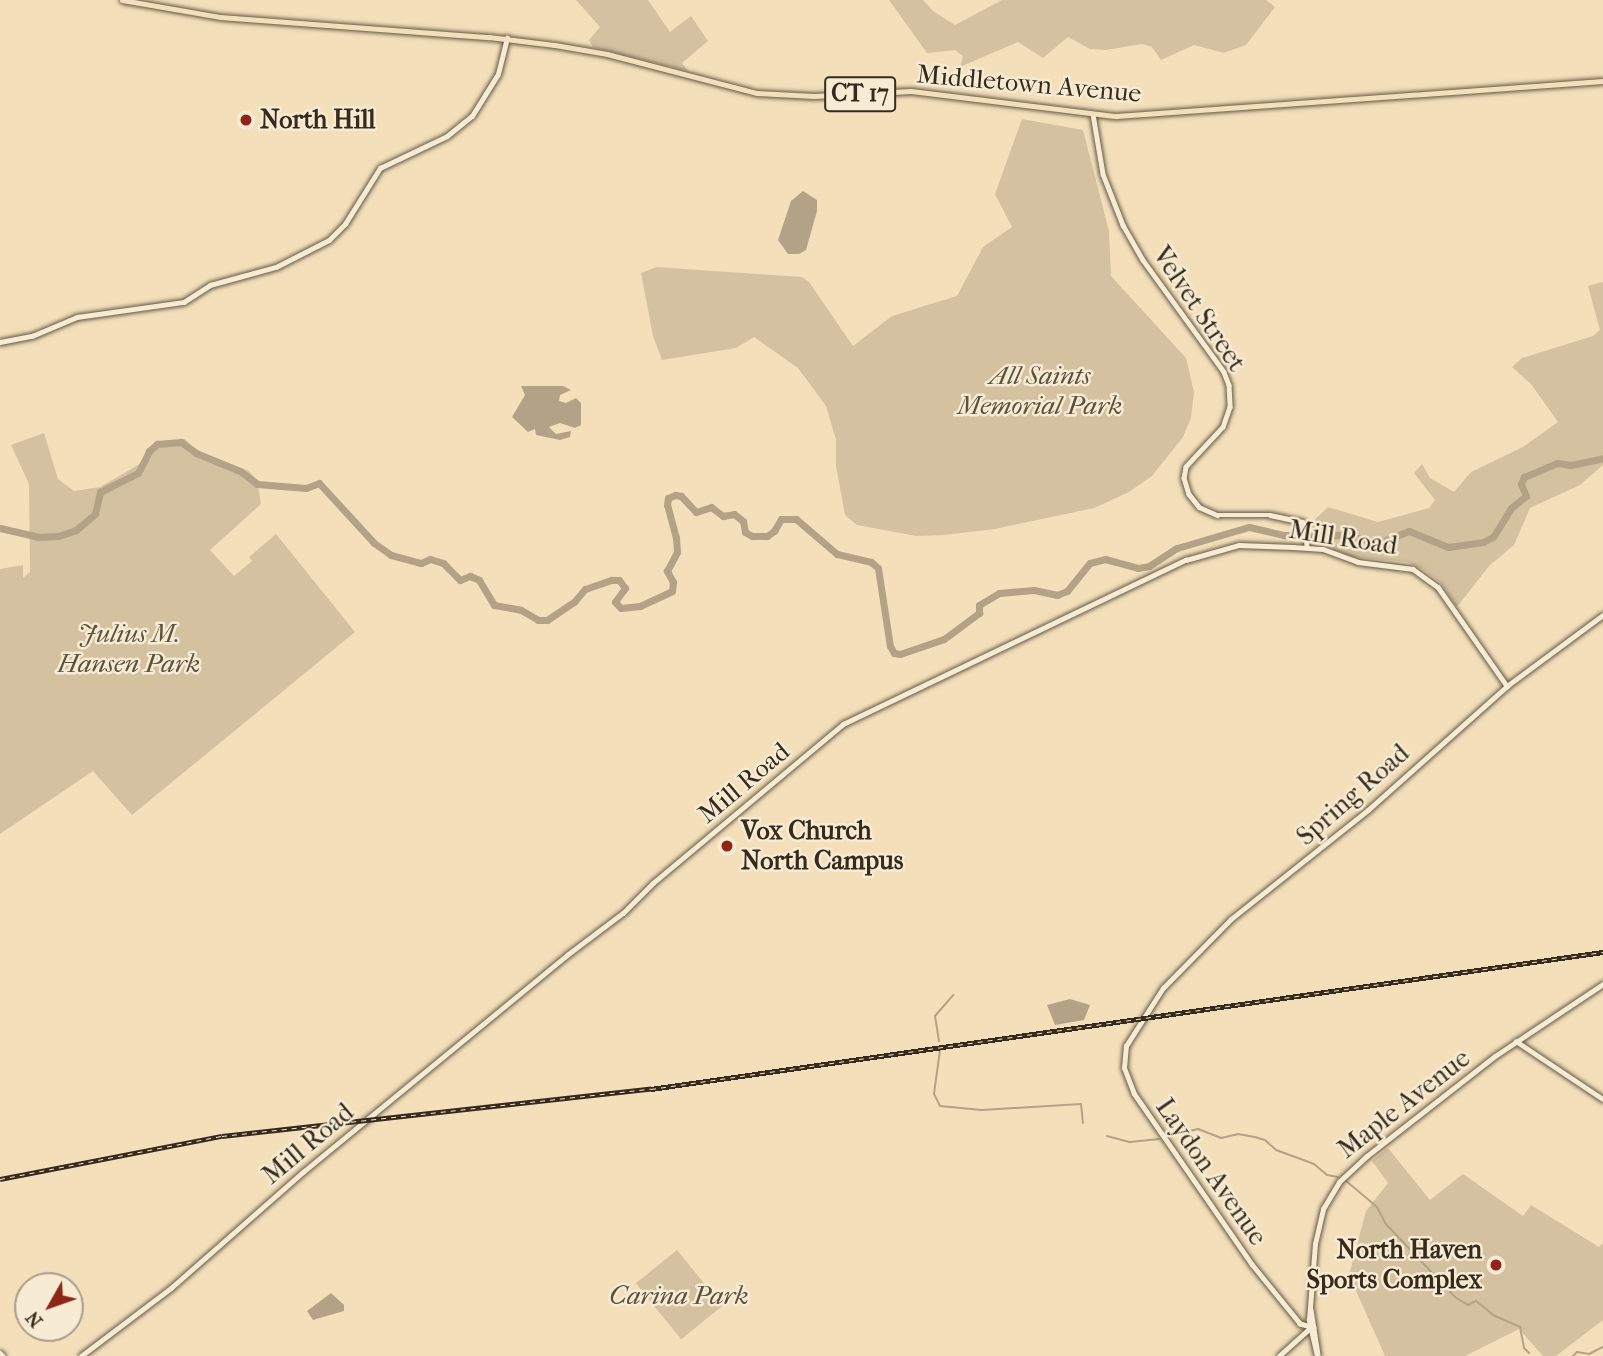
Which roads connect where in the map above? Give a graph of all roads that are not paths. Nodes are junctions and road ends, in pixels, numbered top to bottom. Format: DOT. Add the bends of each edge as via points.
graph roads {
  1 [pos="122,0"];
  2 [pos="507,38"];
  3 [pos="1603,81"];
  4 [pos="1093,114"];
  5 [pos="0,342"];
  6 [pos="1307,547"];
  7 [pos="1603,615"];
  8 [pos="1507,686"];
  9 [pos="1603,984"];
  10 [pos="1143,1018"];
  11 [pos="1516,1041"];
  12 [pos="1603,1099"];
  13 [pos="1312,1328"];
  14 [pos="81,1356"];
  15 [pos="1279,1356"];
  16 [pos="1317,1356"];
  1 -- 2 [label="main road, Middletown Avenue / CT 17" via="270,22"];
  2 -- 4 [label="main road, Middletown Avenue / CT 17" via="598,52 757,93 814,96 911,91"];
  2 -- 5 [label="street" via="498,74 472,116 447,136 385,164 329,240 276,267 209,285 184,302 77,317 32,336"];
  3 -- 4 [label="main road, Middletown Avenue / CT 17" via="1136,116"];
  4 -- 6 [label="street, Velvet Street" via="1103,174 1123,225 1229,385 1230,407 1223,427 1186,467 1189,494 1211,514 1270,515 1302,522"];
  6 -- 8 [label="street, Mill Road" via="1358,562 1405,567 1428,577"];
  6 -- 14 [label="street, Mill Road" via="1239,545 1185,560 843,724 628,909 303,1172 171,1288"];
  7 -- 8 [label="street, Spring Road"];
  8 -- 10 [label="street, Spring Road" via="1357,820 1231,919 1168,982"];
  9 -- 11 [label="street, Maple Avenue"];
  10 -- 13 [label="street, Laydon Avenue" via="1125,1051 1130,1087 1252,1265 1300,1324"];
  11 -- 12 [label="street"];
  11 -- 13 [label="street, Maple Avenue" via="1381,1144 1336,1185 1318,1224"];
  13 -- 15 [label="street"];
  13 -- 16 [label="street, Maple Avenue"];
}
